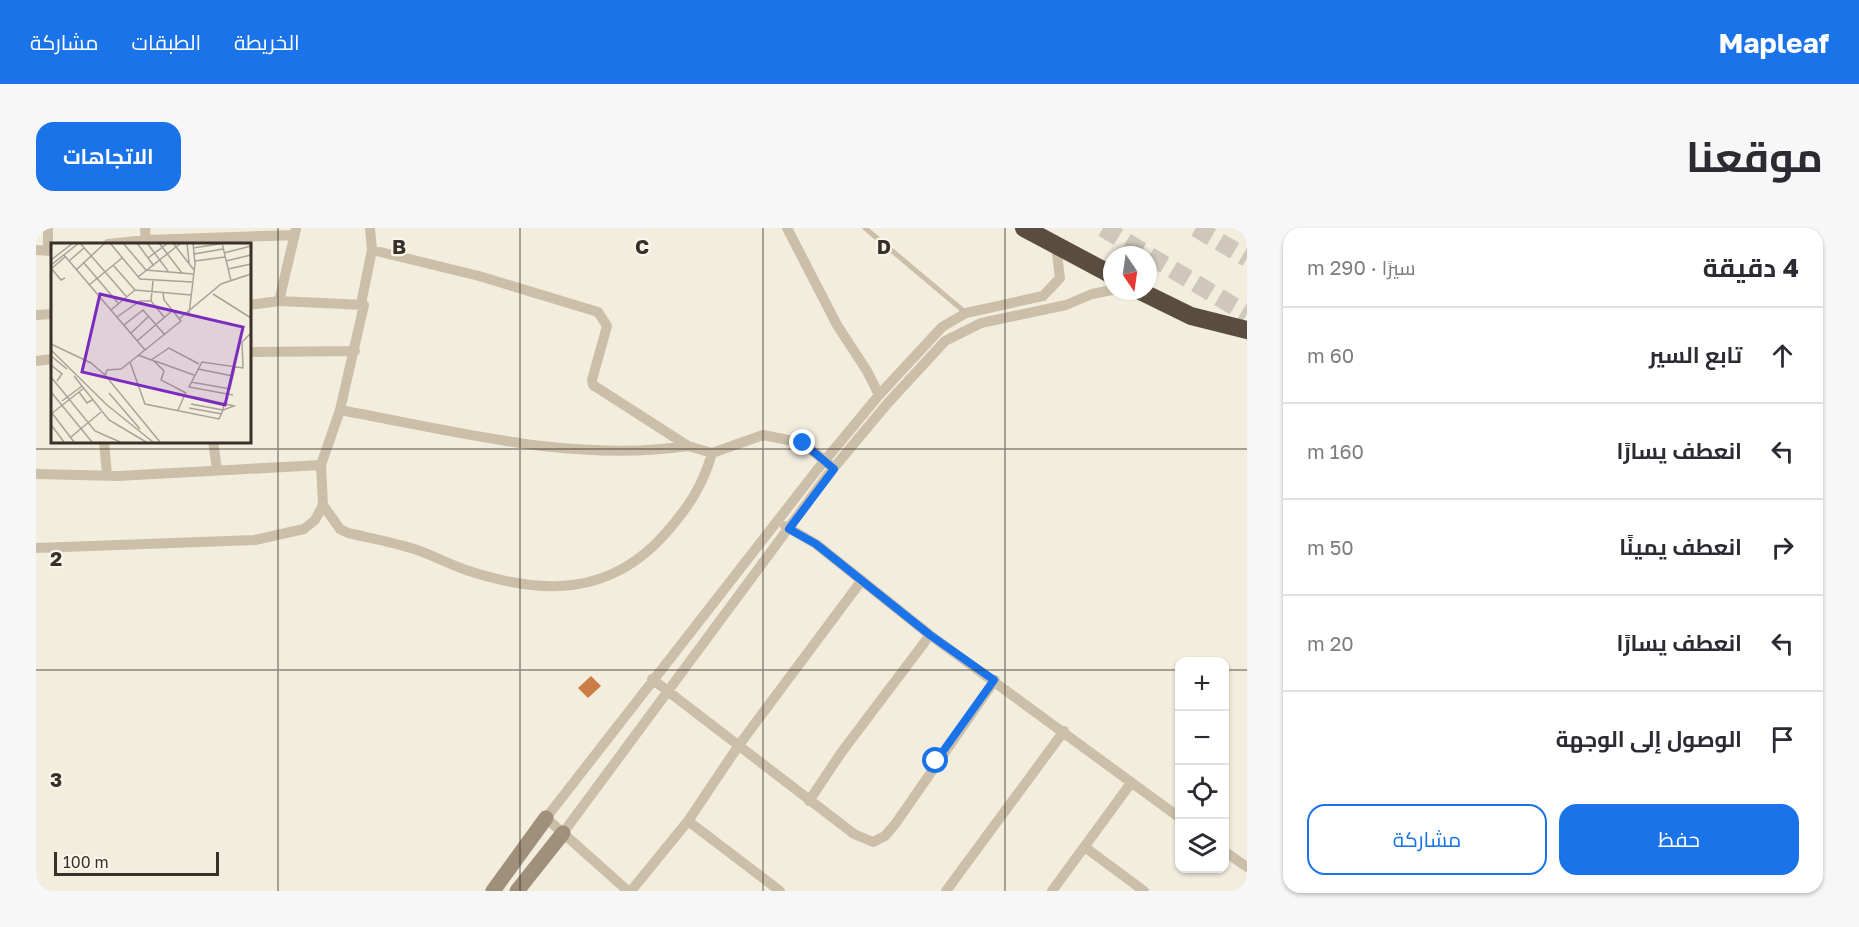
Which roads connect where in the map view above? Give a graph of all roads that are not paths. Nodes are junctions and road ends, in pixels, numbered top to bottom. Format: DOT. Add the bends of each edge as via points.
graph roads {
  1 [pos="48,228"];
  2 [pos="145,228"];
  3 [pos="370,228"];
  4 [pos="787,228"];
  5 [pos="865,228"];
  6 [pos="1024,228"];
  7 [pos="295,232"];
  8 [pos="146,242"];
  9 [pos="127,243"];
  10 [pos="1056,246"];
  11 [pos="36,250"];
  12 [pos="372,250"];
  13 [pos="50,251"];
  14 [pos="1103,270"];
  15 [pos="1103,292"];
  16 [pos="1157,299"];
  17 [pos="279,301"];
  18 [pos="361,304"];
  19 [pos="250,305"];
  20 [pos="971,312"];
  21 [pos="51,314"];
  22 [pos="36,315"];
  23 [pos="981,323"];
  24 [pos="1247,330"];
  25 [pos="356,351"];
  26 [pos="250,352"];
  27 [pos="51,359"];
  28 [pos="36,361"];
  29 [pos="879,395"];
  30 [pos="340,410"];
  31 [pos="104,442"];
  32 [pos="213,442"];
  33 [pos="688,446"];
  34 [pos="712,453"];
  35 [pos="321,465"];
  36 [pos="830,465"];
  37 [pos="217,470"];
  38 [pos="36,474"];
  39 [pos="106,475"];
  40 [pos="323,505"];
  41 [pos="779,521"];
  42 [pos="789,529"];
  43 [pos="36,548"];
  44 [pos="862,580"];
  45 [pos="930,635"];
  46 [pos="652,679"];
  47 [pos="994,680"];
  48 [pos="667,693"];
  49 [pos="1064,731"];
  50 [pos="739,746"];
  51 [pos="1131,783"];
  52 [pos="809,801"];
  53 [pos="1175,815"];
  54 [pos="546,818"];
  55 [pos="688,821"];
  56 [pos="563,833"];
  57 [pos="1086,848"];
  58 [pos="1229,854"];
  59 [pos="1247,867"];
  60 [pos="495,890"];
  61 [pos="517,891"];
  62 [pos="630,891"];
  63 [pos="780,891"];
  64 [pos="946,891"];
  65 [pos="1052,891"];
  66 [pos="1144,891"];
  1 -- 13 [label="street"];
  2 -- 8 [label="street"];
  3 -- 12 [label="street"];
  4 -- 29 [label="street" via="837,325"];
  5 -- 20 [label="lane"];
  6 -- 10 [label="highway"];
  7 -- 8 [label="street"];
  7 -- 17 [label="street"];
  8 -- 9 [label="street"];
  10 -- 14 [label="highway"];
  10 -- 20 [label="street" via="1060,278 1050,291 1043,296"];
  11 -- 13 [label="street"];
  12 -- 18 [label="street"];
  12 -- 33 [label="street" via="479,276 598,312 607,326 593,385"];
  15 -- 23 [label="street" via="1066,305"];
  16 -- 24 [label="highway" via="1191,316"];
  17 -- 18 [label="street"];
  17 -- 19 [label="street"];
  18 -- 25 [label="street" via="364,305"];
  20 -- 23 [label="street"];
  20 -- 29 [label="street" via="942,327"];
  21 -- 22 [label="street"];
  23 -- 36 [label="street" via="945,341"];
  25 -- 26 [label="street"];
  25 -- 30 [label="street"];
  27 -- 28 [label="street"];
  29 -- 36 [label="street"];
  30 -- 33 [label="street" via="551,448 645,453"];
  30 -- 35 [label="street"];
  31 -- 39 [label="street"];
  32 -- 37 [label="street"];
  33 -- 34 [label="street"];
  34 -- 36 [label="street" via="763,435 803,443"];
  34 -- 40 [label="street" via="705,480 688,508 654,547 626,569 589,584 541,587 470,571 413,549 348,533 340,529"];
  35 -- 37 [label="street"];
  35 -- 40 [label="street"];
  36 -- 41 [label="street"];
  36 -- 42 [label="street"];
  37 -- 39 [label="street"];
  38 -- 39 [label="street"];
  40 -- 43 [label="street" via="315,520 304,529 255,540"];
  41 -- 42 [label="street"];
  41 -- 46 [label="street"];
  42 -- 44 [label="street" via="816,544"];
  42 -- 48 [label="street"];
  44 -- 45 [label="street"];
  44 -- 50 [label="street"];
  45 -- 47 [label="street"];
  45 -- 52 [label="street"];
  46 -- 48 [label="street"];
  46 -- 54 [label="street"];
  47 -- 49 [label="street"];
  47 -- 52 [label="street" via="885,836 873,842 862,839"];
  48 -- 50 [label="street"];
  48 -- 56 [label="street"];
  49 -- 51 [label="street"];
  49 -- 64 [label="street"];
  50 -- 52 [label="street"];
  50 -- 55 [label="street"];
  51 -- 53 [label="street"];
  51 -- 57 [label="street"];
  54 -- 56 [label="street"];
  54 -- 60 [label="main road"];
  55 -- 62 [label="street"];
  55 -- 63 [label="street"];
  56 -- 61 [label="main road"];
  56 -- 62 [label="street"];
  57 -- 65 [label="street"];
  57 -- 66 [label="street"];
  58 -- 59 [label="street"];
}
